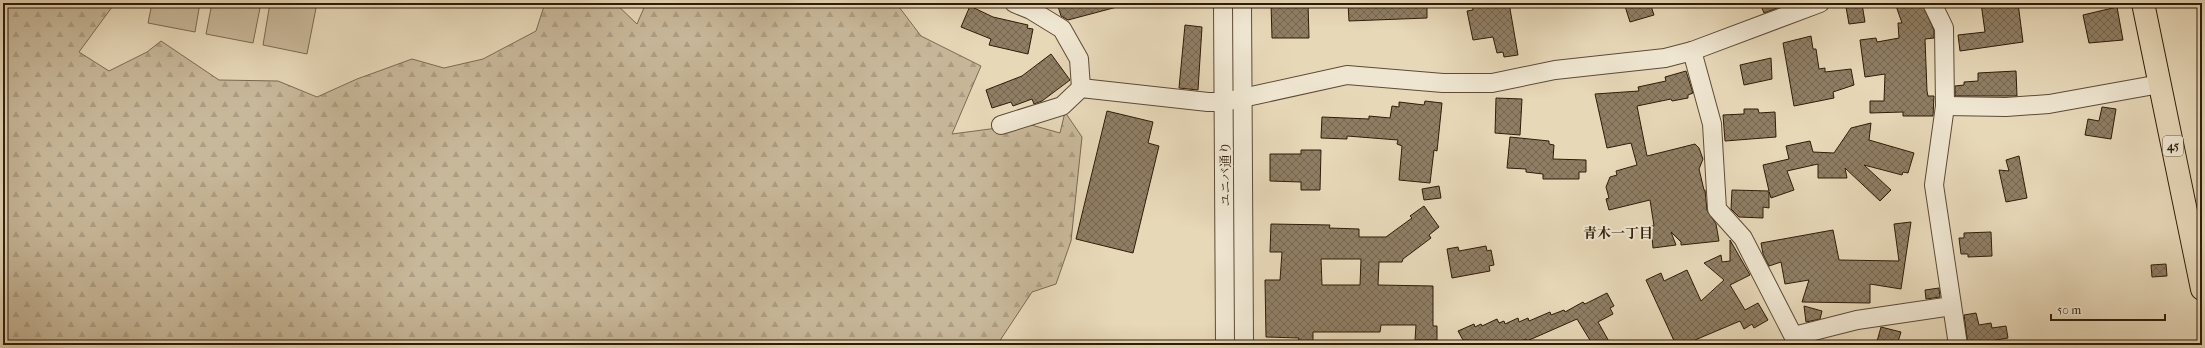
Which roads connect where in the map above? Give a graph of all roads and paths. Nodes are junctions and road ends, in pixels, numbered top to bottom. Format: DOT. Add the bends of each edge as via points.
graph roads {
  1 [pos="1014,3"];
  2 [pos="1223,3"];
  3 [pos="1242,3"];
  4 [pos="1820,3"];
  5 [pos="1932,3"];
  6 [pos="2143,3"];
  7 [pos="1692,51"];
  8 [pos="2160,84"];
  9 [pos="1081,88"];
  10 [pos="1243,98"];
  11 [pos="1224,102"];
  12 [pos="1945,106"];
  13 [pos="1001,125"];
  14 [pos="2202,290"];
  15 [pos="1952,306"];
  16 [pos="1796,341"];
  17 [pos="1225,345"];
  18 [pos="1244,345"];
  19 [pos="1958,345"];
  1 -- 9 [label="street" via="1062,29 1079,59"];
  2 -- 11 [label="street, ユニバ通り"];
  3 -- 10 [label="street, ユニバ通り"];
  4 -- 7 [label="street"];
  5 -- 12 [label="street" via="1944,28"];
  6 -- 8 [label="main road, 45"];
  7 -- 10 [label="street" via="1665,58 1555,70 1492,83 1443,83 1347,75"];
  7 -- 16 [label="street" via="1712,124 1717,209 1743,238"];
  8 -- 12 [label="street" via="2049,104 2006,107"];
  8 -- 14 [label="main road, 45"];
  9 -- 11 [label="street"];
  9 -- 13 [label="street" via="1062,106"];
  10 -- 11 [label="street"];
  10 -- 18 [label="street, ユニバ通り"];
  11 -- 17 [label="street, ユニバ通り"];
  12 -- 15 [label="street" via="1934,185"];
  15 -- 16 [label="street" via="1858,320"];
  15 -- 19 [label="street"];
}
